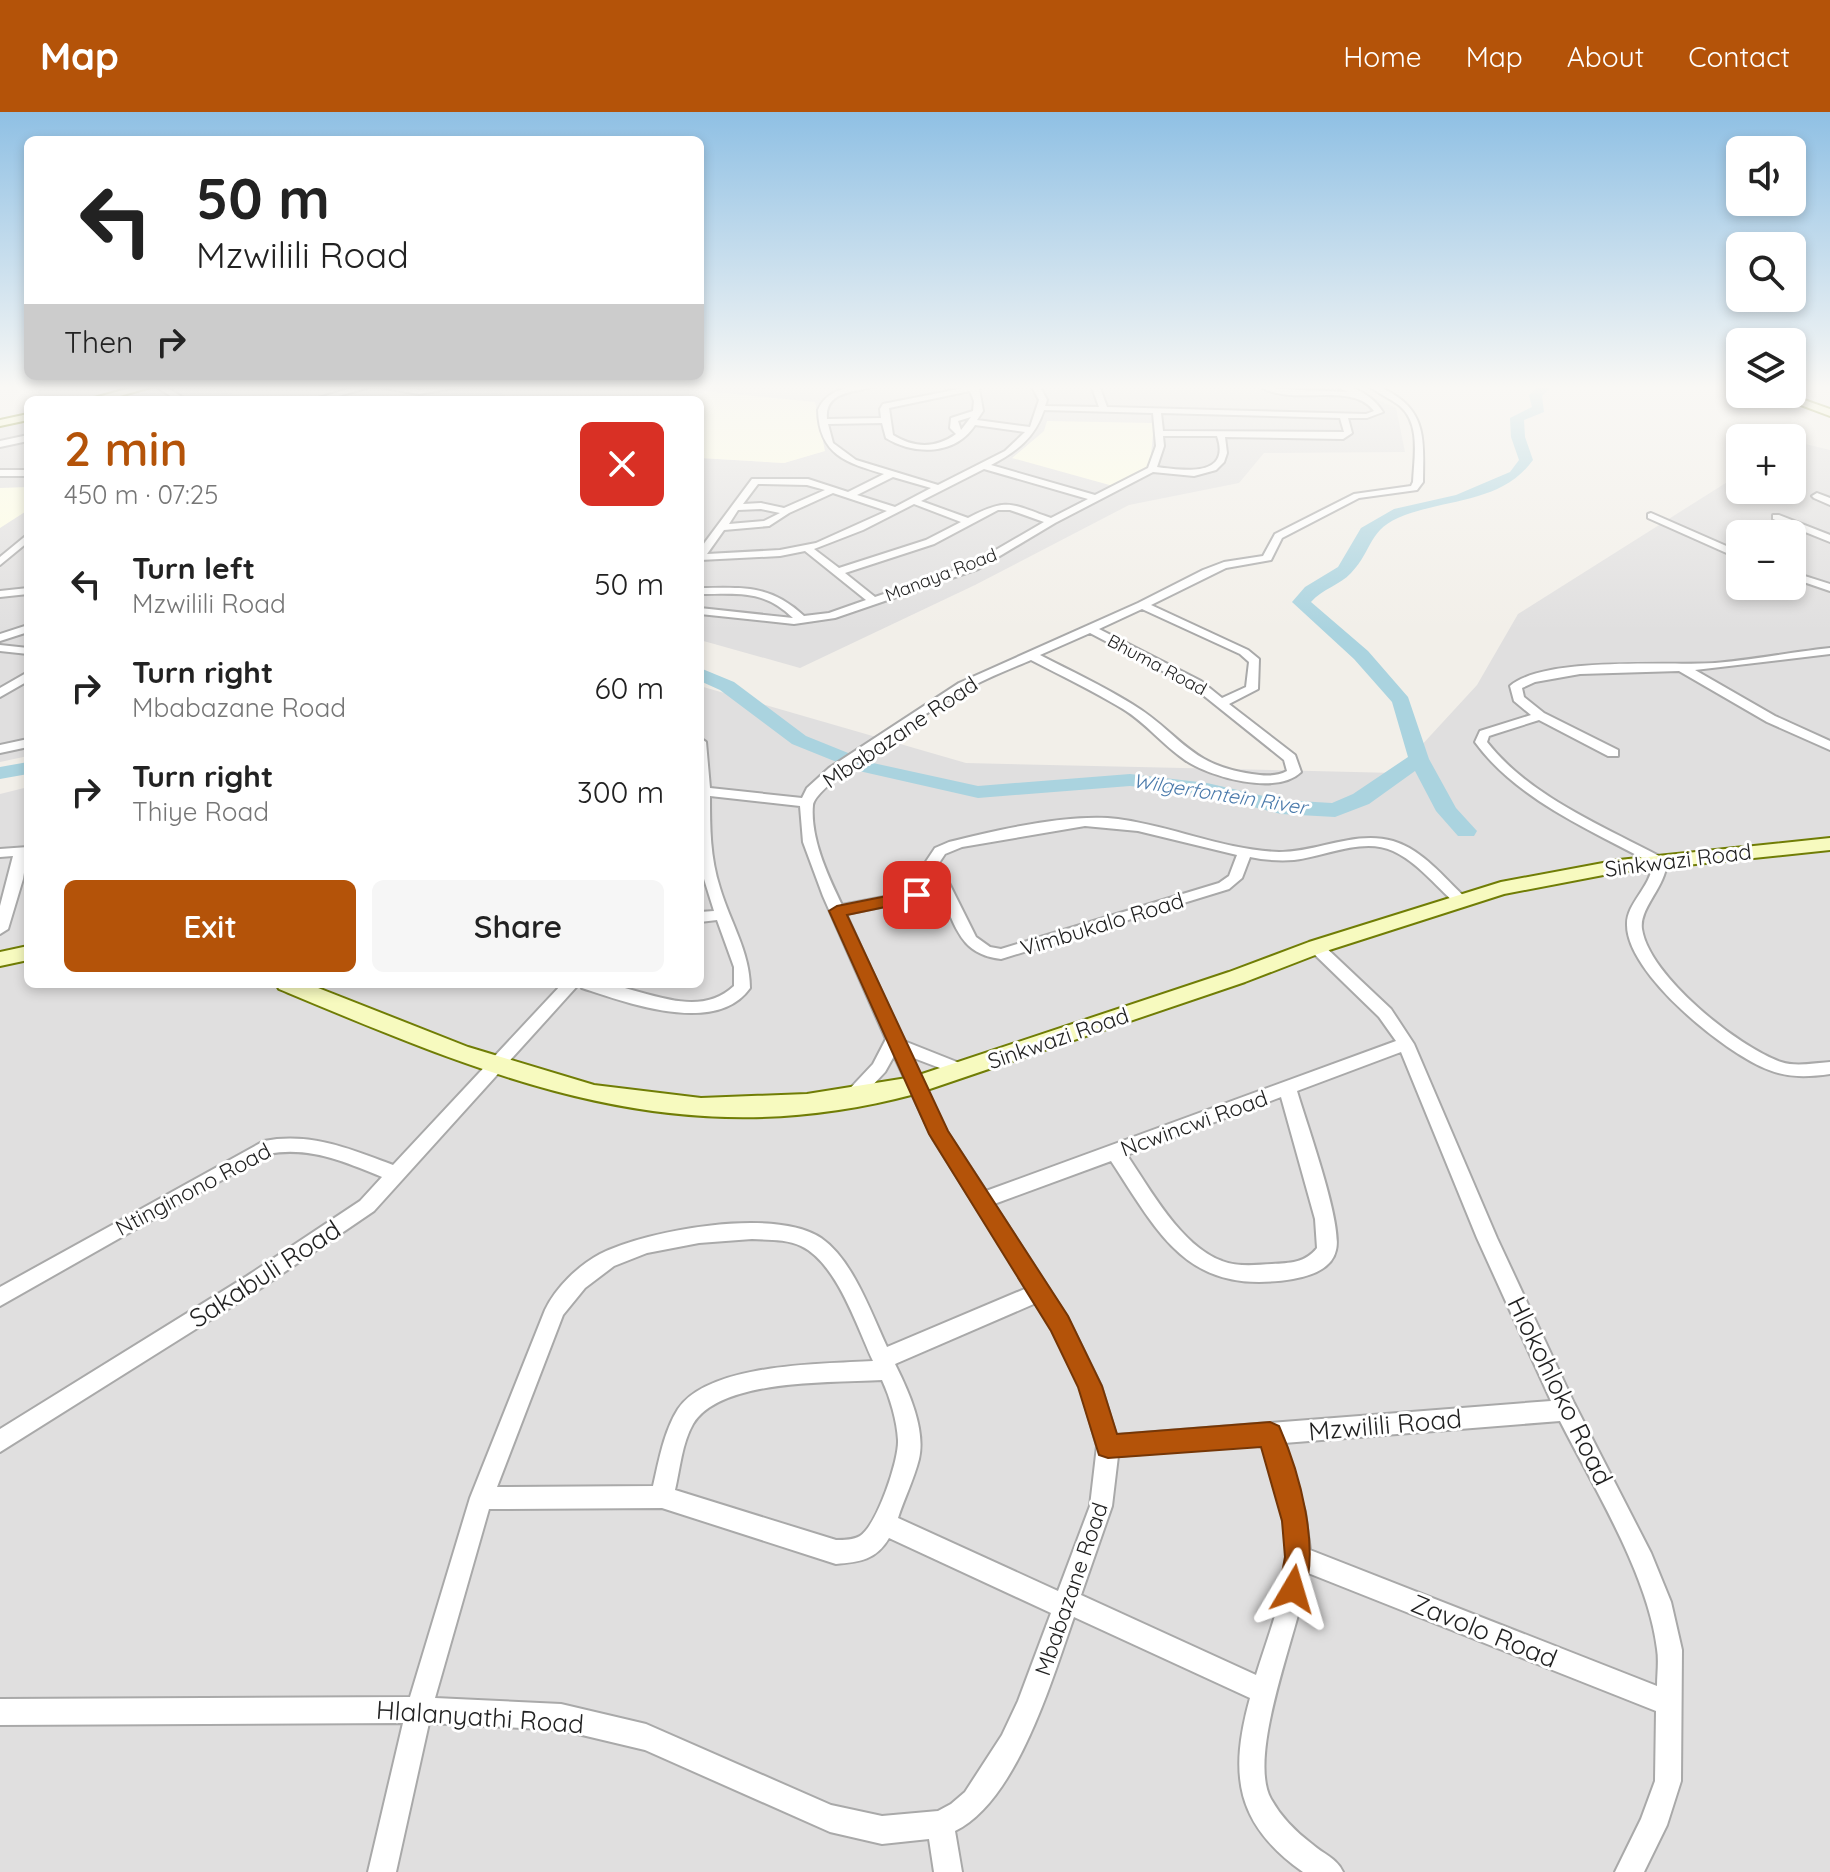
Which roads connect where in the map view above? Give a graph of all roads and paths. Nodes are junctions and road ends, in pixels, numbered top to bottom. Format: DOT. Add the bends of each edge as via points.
graph roads {
  1 [pos="873,467"];
  2 [pos="982,467"];
  3 [pos="988,467"];
  4 [pos="1216,467"];
  5 [pos="1418,467"];
  6 [pos="1152,469"];
  7 [pos="0,473"];
  8 [pos="24,473"];
  9 [pos="892,474"];
  10 [pos="940,488"];
  11 [pos="833,490"];
  12 [pos="849,495"];
  13 [pos="1817,496"];
  14 [pos="1095,498"];
  15 [pos="913,501"];
  16 [pos="1830,502"];
  17 [pos="733,508"];
  18 [pos="895,510"];
  19 [pos="784,512"];
  20 [pos="1651,516"];
  21 [pos="1776,517"];
  22 [pos="968,521"];
  23 [pos="1052,521"];
  24 [pos="720,527"];
  25 [pos="1830,539"];
  26 [pos="24,541"];
  27 [pos="807,548"];
  28 [pos="1726,550"];
  29 [pos="704,551"];
  30 [pos="704,557"];
  31 [pos="0,562"];
  32 [pos="838,572"];
  33 [pos="1806,580"];
  34 [pos="1830,588"];
  35 [pos="24,591"];
  36 [pos="704,591"];
  37 [pos="0,594"];
  38 [pos="873,601"];
  39 [pos="1142,605"];
  40 [pos="704,612"];
  41 [pos="803,621"];
  42 [pos="24,629"];
  43 [pos="1091,629"];
  44 [pos="0,638"];
  45 [pos="0,648"];
  46 [pos="24,651"];
  47 [pos="1830,651"];
  48 [pos="1031,655"];
  49 [pos="1683,668"];
  50 [pos="24,678"];
  51 [pos="0,693"];
  52 [pos="1223,702"];
  53 [pos="1540,716"];
  54 [pos="24,744"];
  55 [pos="1830,746"];
  56 [pos="0,749"];
  57 [pos="1613,753"];
  58 [pos="704,790"];
  59 [pos="806,803"];
  60 [pos="1830,844"];
  61 [pos="24,852"];
  62 [pos="1245,852"];
  63 [pos="0,853"];
  64 [pos="704,860"];
  65 [pos="1660,862"];
  66 [pos="943,890"];
  67 [pos="1460,900"];
  68 [pos="837,911"];
  69 [pos="721,915"];
  70 [pos="704,917"];
  71 [pos="0,929"];
  72 [pos="1316,947"];
  73 [pos="24,954"];
  74 [pos="0,959"];
  75 [pos="302,988"];
  76 [pos="567,988"];
  77 [pos="604,988"];
  78 [pos="897,1042"];
  79 [pos="1406,1044"];
  80 [pos="495,1065"];
  81 [pos="1830,1068"];
  82 [pos="961,1070"];
  83 [pos="915,1085"];
  84 [pos="1287,1088"];
  85 [pos="850,1098"];
  86 [pos="1115,1152"];
  87 [pos="398,1175"];
  88 [pos="981,1201"];
  89 [pos="1040,1292"];
  90 [pos="0,1297"];
  91 [pos="885,1365"];
  92 [pos="1566,1410"];
  93 [pos="1270,1434"];
  94 [pos="0,1441"];
  95 [pos="1108,1446"];
  96 [pos="662,1497"];
  97 [pos="481,1498"];
  98 [pos="884,1524"];
  99 [pos="1298,1557"];
  100 [pos="1066,1604"];
  101 [pos="1266,1692"];
  102 [pos="1670,1704"];
  103 [pos="419,1710"];
  104 [pos="0,1712"];
  105 [pos="940,1824"];
  106 [pos="382,1872"];
  107 [pos="948,1872"];
  108 [pos="1329,1872"];
  109 [pos="1629,1872"];
  1 -- 9 [label="street"];
  2 -- 10 [label="street"];
  3 -- 14 [label="street"];
  4 -- 6 [label="street" via="1194,473"];
  5 -- 39 [label="street, Mbabazane Road" via="1418,482 1407,490 1357,496 1278,536 1267,558 1224,565"];
  6 -- 14 [label="street, Manaya Road"];
  7 -- 8 [label="street"];
  9 -- 10 [label="street"];
  9 -- 12 [label="street"];
  10 -- 15 [label="street"];
  11 -- 12 [label="street"];
  11 -- 17 [label="street" via="799,481 755,481"];
  11 -- 19 [label="street"];
  12 -- 18 [label="street"];
  13 -- 16 [label="street"];
  14 -- 23 [label="street, Manaya Road"];
  15 -- 18 [label="street"];
  15 -- 22 [label="street"];
  17 -- 19 [label="street" via="761,506"];
  17 -- 24 [label="street"];
  18 -- 27 [label="street"];
  19 -- 24 [label="street" via="766,524"];
  20 -- 28 [label="street"];
  21 -- 25 [label="street"];
  22 -- 23 [label="street" via="1001,507"];
  22 -- 32 [label="street" via="930,542"];
  23 -- 38 [label="street, Manaya Road" via="974,567"];
  24 -- 29 [label="street"];
  26 -- 31 [label="street"];
  27 -- 30 [label="street"];
  27 -- 32 [label="street"];
  32 -- 38 [label="street"];
  33 -- 34 [label="street"];
  35 -- 37 [label="street"];
  36 -- 41 [label="street" via="769,594"];
  38 -- 41 [label="street, Manaya Road"];
  39 -- 43 [label="street, Mbabazane Road"];
  39 -- 52 [label="street, Bhuma Road" via="1255,661 1252,689"];
  40 -- 41 [label="street, Manaya Road"];
  42 -- 44 [label="street"];
  43 -- 48 [label="street, Mbabazane Road"];
  43 -- 52 [label="street, Bhuma Road"];
  45 -- 46 [label="street"];
  47 -- 49 [label="street"];
  48 -- 52 [label="street, Bhuma Road" via="1131,709 1199,763 1270,780 1290,776 1294,765 1283,752"];
  48 -- 59 [label="street, Mbabazane Road" via="963,686 864,750 812,791"];
  49 -- 53 [label="street" via="1523,681 1516,686 1518,698"];
  49 -- 55 [label="street"];
  50 -- 51 [label="street"];
  53 -- 57 [label="street"];
  53 -- 65 [label="street" via="1484,734 1481,742 1532,788"];
  54 -- 56 [label="street"];
  58 -- 59 [label="street"];
  59 -- 68 [label="street, Mbabazane Road" via="810,842"];
  60 -- 65 [label="street, Sinkwazi Road"];
  61 -- 63 [label="street"];
  61 -- 71 [label="street"];
  62 -- 66 [label="street, Vimbukalo Road" via="1170,832 1086,822 948,847 932,863"];
  62 -- 66 [label="street, Vimbukalo Road" via="1235,878 1224,886 1001,954 986,952 970,940"];
  62 -- 67 [label="street, Vimbukalo Road" via="1292,856 1368,841 1389,845 1407,853"];
  64 -- 69 [label="street"];
  65 -- 67 [label="street, Sinkwazi Road" via="1532,881"];
  65 -- 81 [label="street" via="1659,880 1637,910 1633,925 1637,945 1652,966 1685,1002 1754,1056 1796,1071"];
  66 -- 68 [label="street"];
  67 -- 72 [label="street, Sinkwazi Road"];
  68 -- 78 [label="street, Mbabazane Road"];
  69 -- 70 [label="street"];
  69 -- 77 [label="street" via="742,967 743,980 728,1002 681,1007"];
  72 -- 79 [label="street, Hlokohloko Road" via="1385,1013"];
  72 -- 82 [label="street, Sinkwazi Road"];
  73 -- 74 [label="street"];
  75 -- 80 [label="street, Sinkwazi Road"];
  76 -- 80 [label="street, Sakabuli Road"];
  78 -- 82 [label="street"];
  78 -- 83 [label="street, Mbabazane Road"];
  78 -- 85 [label="street"];
  79 -- 84 [label="street, Ncwincwi Road"];
  79 -- 92 [label="street, Hlokohloko Road"];
  80 -- 85 [label="street, Sinkwazi Road" via="591,1093 676,1105 772,1106"];
  80 -- 87 [label="street, Sakabuli Road"];
  82 -- 83 [label="street, Sinkwazi Road"];
  83 -- 85 [label="street, Sinkwazi Road"];
  83 -- 88 [label="street, Mbabazane Road"];
  84 -- 86 [label="street, Ncwincwi Road"];
  84 -- 86 [label="street" via="1325,1219 1327,1249 1313,1266 1247,1274 1198,1258 1166,1224"];
  86 -- 88 [label="street, Ncwincwi Road"];
  87 -- 90 [label="street, Ntinginono Road" via="305,1144 264,1148"];
  87 -- 94 [label="street, Sakabuli Road" via="336,1229"];
  88 -- 89 [label="street, Mbabazane Road"];
  89 -- 91 [label="street"];
  89 -- 95 [label="street, Mbabazane Road" via="1090,1386"];
  91 -- 96 [label="street" via="750,1381 709,1393 687,1413"];
  91 -- 97 [label="street" via="838,1267 810,1241 769,1233 646,1244 583,1275 555,1310"];
  91 -- 98 [label="street" via="897,1389 909,1439 908,1458"];
  92 -- 93 [label="street, Mzwilili Road"];
  92 -- 102 [label="street, Hlokohloko Road" via="1659,1602 1670,1650"];
  93 -- 95 [label="street, Mzwilili Road"];
  93 -- 99 [label="street" via="1295,1521"];
  95 -- 100 [label="street, Mbabazane Road" via="1101,1506"];
  96 -- 97 [label="street"];
  96 -- 98 [label="street" via="836,1552 862,1550"];
  97 -- 103 [label="street"];
  98 -- 100 [label="street"];
  99 -- 101 [label="street"];
  99 -- 102 [label="street, Zavolo Road"];
  100 -- 101 [label="street"];
  100 -- 105 [label="street, Mbabazane Road" via="1011,1744 975,1802"];
  101 -- 108 [label="street" via="1256,1727 1255,1792 1286,1839"];
  102 -- 109 [label="street, Hlokohloko Road" via="1668,1781"];
  103 -- 104 [label="street, Hlalanyathi Road"];
  103 -- 105 [label="street, Hlalanyathi Road" via="561,1717 603,1726 646,1737 830,1818 882,1830"];
  103 -- 106 [label="street"];
  105 -- 107 [label="street"];
}
